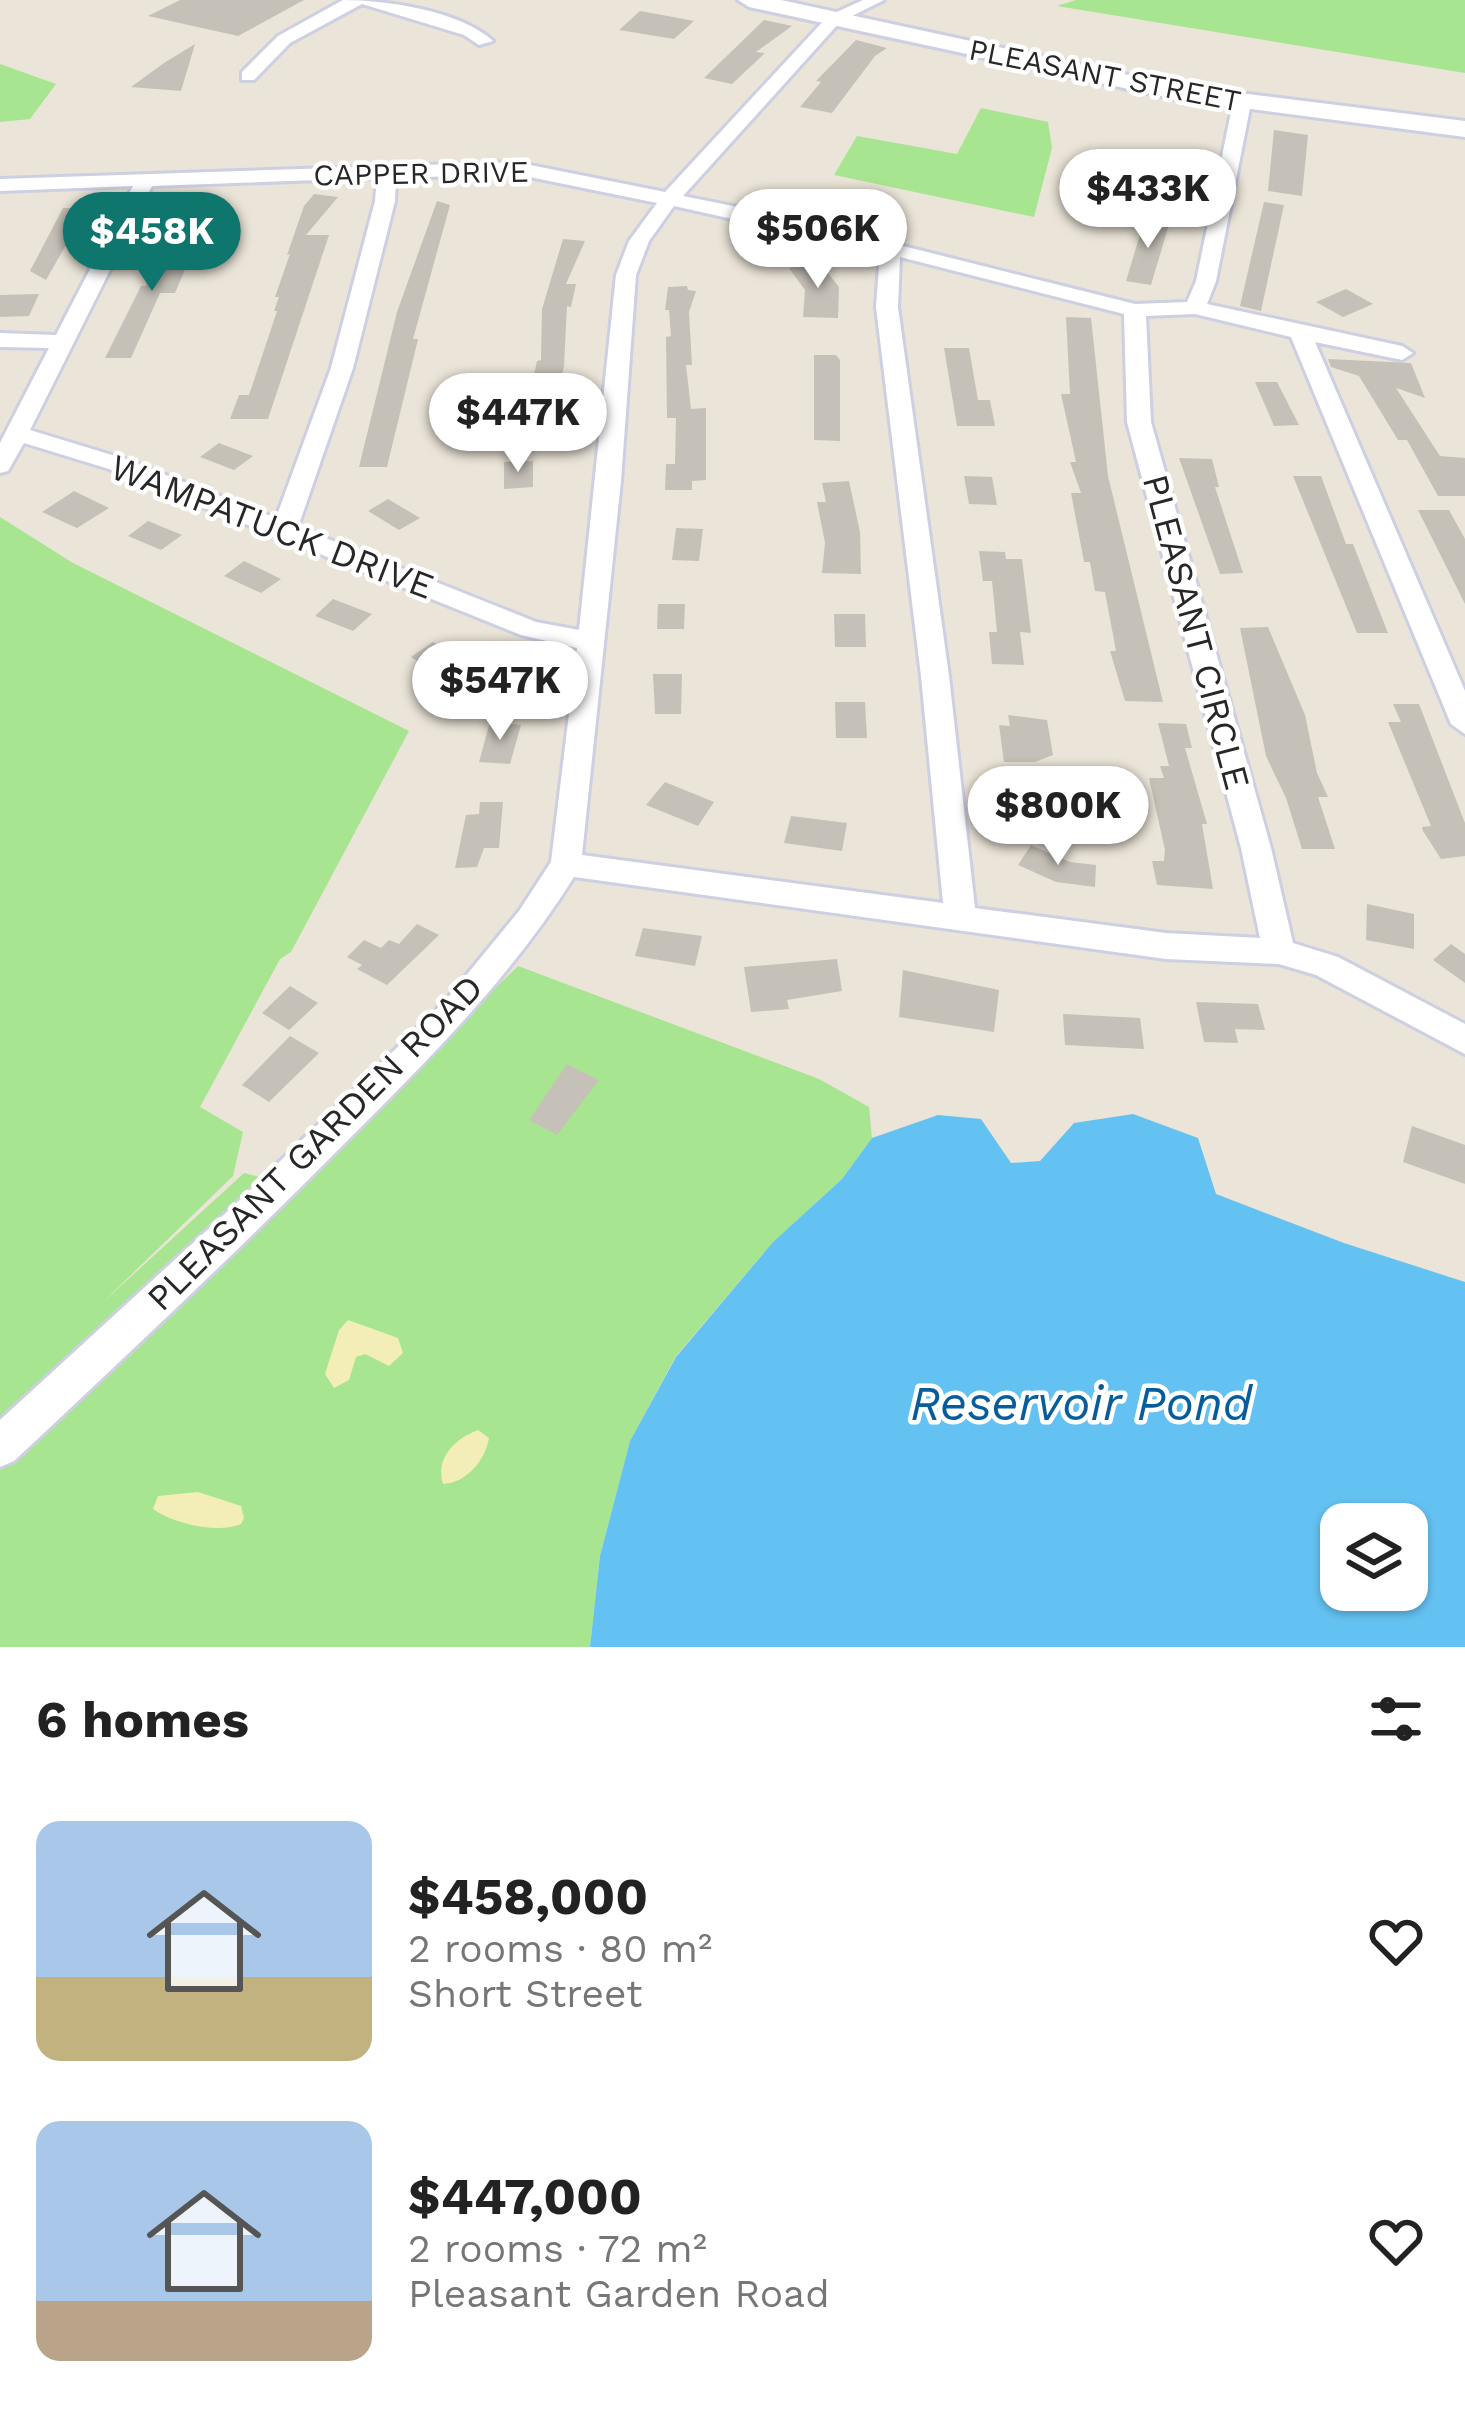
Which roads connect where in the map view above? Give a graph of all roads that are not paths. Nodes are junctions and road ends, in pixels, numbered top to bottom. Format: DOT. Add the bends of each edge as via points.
graph roads {
  1 [pos="356,0"];
  2 [pos="367,0"];
  3 [pos="749,0"];
  4 [pos="877,0"];
  5 [pos="834,19"];
  6 [pos="485,41"];
  7 [pos="248,76"];
  8 [pos="1242,103"];
  9 [pos="1465,129"];
  10 [pos="387,171"];
  11 [pos="145,182"];
  12 [pos="0,185"];
  13 [pos="671,196"];
  14 [pos="890,248"];
  15 [pos="1195,308"];
  16 [pos="1135,310"];
  17 [pos="1300,333"];
  18 [pos="0,340"];
  19 [pos="62,342"];
  20 [pos="1402,353"];
  21 [pos="20,434"];
  22 [pos="0,466"];
  23 [pos="283,533"];
  24 [pos="592,642"];
  25 [pos="1465,724"];
  26 [pos="566,864"];
  27 [pos="960,919"];
  28 [pos="1279,951"];
  29 [pos="1465,1040"];
  30 [pos="0,1447"];
  1 -- 7 [label="street" via="288,33"];
  2 -- 6 [label="street"];
  3 -- 5 [label="main road, PLEASANT STREET"];
  4 -- 5 [label="street"];
  5 -- 8 [label="main road, PLEASANT STREET"];
  5 -- 13 [label="street, PLEASANT GARDEN ROAD"];
  8 -- 9 [label="main road, PLEASANT STREET"];
  8 -- 15 [label="street"];
  10 -- 11 [label="street, CAPPER DRIVE"];
  10 -- 13 [label="street, CAPPER DRIVE" via="514,168"];
  10 -- 23 [label="street" via="342,368"];
  11 -- 12 [label="street, CAPPER DRIVE"];
  11 -- 19 [label="street"];
  13 -- 14 [label="street, CAPPER DRIVE"];
  13 -- 24 [label="street, PLEASANT GARDEN ROAD" via="626,274"];
  14 -- 16 [label="street, CAPPER DRIVE"];
  14 -- 27 [label="street" via="887,307"];
  15 -- 16 [label="street"];
  15 -- 17 [label="street"];
  16 -- 28 [label="street, PLEASANT CIRCLE" via="1139,422"];
  17 -- 20 [label="street"];
  17 -- 25 [label="street"];
  18 -- 19 [label="street"];
  19 -- 21 [label="street"];
  21 -- 22 [label="street"];
  21 -- 23 [label="street, WAMPATUCK DRIVE" via="117,464"];
  23 -- 24 [label="street, WAMPATUCK DRIVE" via="530,629"];
  24 -- 26 [label="street, PLEASANT GARDEN ROAD"];
  26 -- 27 [label="street"];
  26 -- 30 [label="street, PLEASANT GARDEN ROAD" via="458,1009"];
  27 -- 28 [label="street" via="1166,946"];
  28 -- 29 [label="street" via="1327,966"];
}
